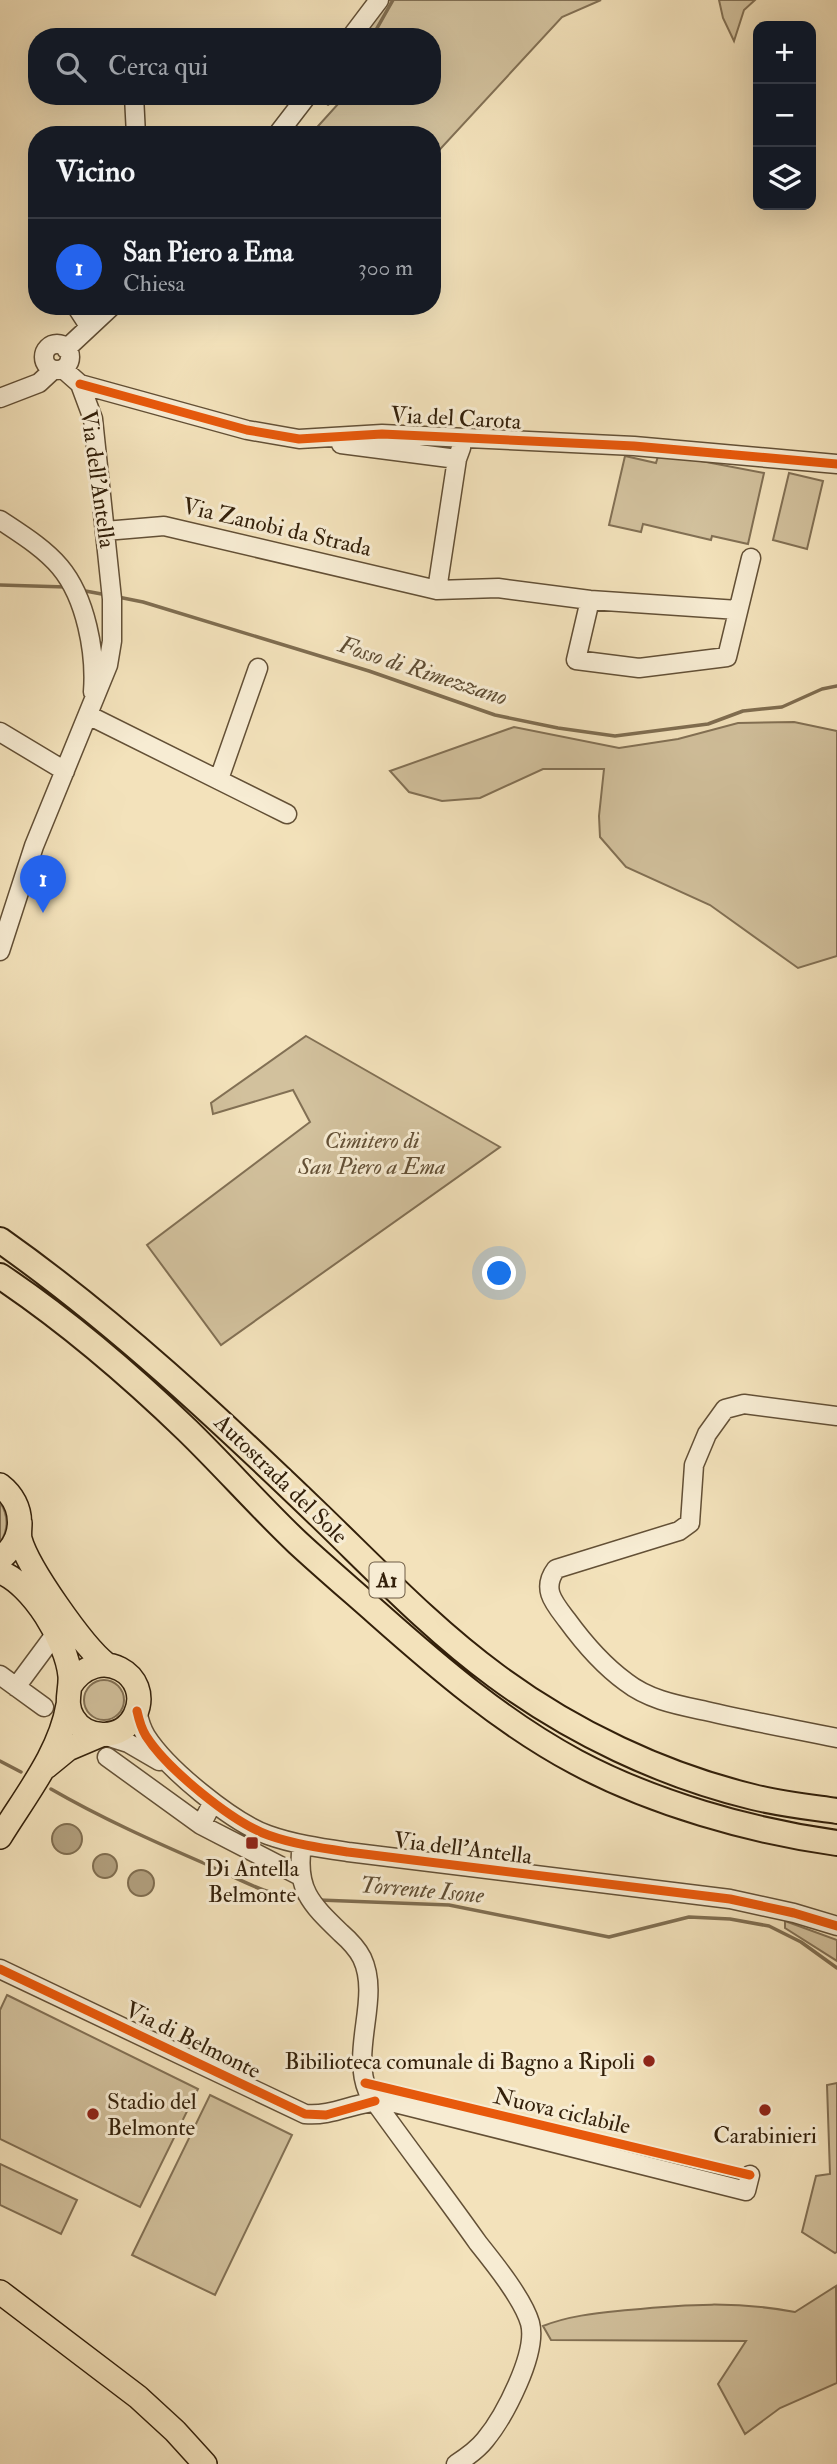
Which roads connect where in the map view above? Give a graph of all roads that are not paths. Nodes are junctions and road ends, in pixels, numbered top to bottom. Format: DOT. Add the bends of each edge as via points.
graph roads {
  1 [pos="379,0"];
  2 [pos="358,28"];
  3 [pos="134,105"];
  4 [pos="300,105"];
  5 [pos="136,126"];
  6 [pos="284,126"];
  7 [pos="82,315"];
  8 [pos="102,315"];
  9 [pos="89,326"];
  10 [pos="58,369"];
  11 [pos="80,384"];
  12 [pos="0,398"];
  13 [pos="465,438"];
  14 [pos="299,439"];
  15 [pos="457,459"];
  16 [pos="837,464"];
  17 [pos="0,520"];
  18 [pos="105,531"];
  19 [pos="751,558"];
  20 [pos="437,590"];
  21 [pos="590,600"];
  22 [pos="738,610"];
  23 [pos="258,668"];
  24 [pos="89,712"];
  25 [pos="0,732"];
  26 [pos="65,772"];
  27 [pos="219,779"];
  28 [pos="287,814"];
  29 [pos="0,951"];
  30 [pos="0,1240"];
  31 [pos="0,1276"];
  32 [pos="837,1416"];
  33 [pos="0,1485"];
  34 [pos="20,1523"];
  35 [pos="0,1559"];
  36 [pos="0,1572"];
  37 [pos="56,1633"];
  38 [pos="106,1664"];
  39 [pos="0,1675"];
  40 [pos="16,1687"];
  41 [pos="69,1695"];
  42 [pos="44,1707"];
  43 [pos="136,1711"];
  44 [pos="837,1738"];
  45 [pos="104,1746"];
  46 [pos="43,1769"];
  47 [pos="180,1774"];
  48 [pos="213,1802"];
  49 [pos="837,1811"];
  50 [pos="201,1825"];
  51 [pos="5,1829"];
  52 [pos="837,1843"];
  53 [pos="302,1845"];
  54 [pos="300,1876"];
  55 [pos="837,1926"];
  56 [pos="0,1969"];
  57 [pos="374,2101"];
  58 [pos="750,2175"];
  59 [pos="0,2291"];
  60 [pos="205,2464"];
  61 [pos="456,2464"];
  1 -- 2 [label="street"];
  3 -- 5 [label="street"];
  4 -- 6 [label="street"];
  7 -- 9 [label="street"];
  8 -- 9 [label="street"];
  9 -- 10 [label="street" via="66,349 53,345 45,353 45,361"];
  10 -- 11 [label="street, Via dell'Antella"];
  10 -- 12 [label="street" via="39,383"];
  11 -- 14 [label="street, Via del Carota" via="247,430"];
  11 -- 18 [label="street, Via dell'Antella" via="93,419"];
  13 -- 14 [label="street, Via del Carota" via="382,434"];
  13 -- 15 [label="street"];
  13 -- 16 [label="street, Via del Carota" via="634,446"];
  14 -- 15 [label="street, Via del Carota"];
  15 -- 20 [label="street"];
  17 -- 24 [label="street" via="49,556 72,588 83,615 92,663"];
  18 -- 20 [label="street, Via Zanobi da Strada" via="164,526"];
  18 -- 24 [label="street, Via dell'Antella" via="112,641 108,665"];
  19 -- 22 [label="street"];
  20 -- 21 [label="street, Via Zanobi da Strada" via="498,588"];
  21 -- 22 [label="street, Via Zanobi da Strada"];
  21 -- 22 [label="street" via="576,660 639,668 727,657"];
  23 -- 27 [label="street"];
  24 -- 26 [label="street, Via dell'Antella"];
  24 -- 27 [label="street"];
  25 -- 26 [label="street"];
  26 -- 29 [label="street, Via dell'Antella" via="34,846"];
  27 -- 28 [label="street"];
  30 -- 49 [label="highway, Autostrada del Sole / A1" via="126,1336 427,1619 496,1676 616,1748 687,1777 753,1797"];
  31 -- 52 [label="highway, Autostrada del Sole / A1" via="108,1359 187,1430 297,1543 443,1672 522,1729 576,1762 698,1812"];
  32 -- 44 [label="street" via="744,1404 725,1409 707,1434 694,1465 690,1523 679,1531 556,1569 549,1578 549,1593 594,1652 625,1682 647,1695"];
  33 -- 34 [label="main road, Via dell'Antella" via="15,1500"];
  34 -- 35 [label="main road" via="15,1543"];
  34 -- 38 [label="main road, Via dell'Antella" via="24,1548 47,1590"];
  36 -- 37 [label="main road, Via dell'Antella" via="20,1584"];
  37 -- 40 [label="street"];
  37 -- 41 [label="main road, Via dell'Antella" via="68,1665"];
  38 -- 41 [label="main road" via="84,1670"];
  38 -- 43 [label="main road, Via dell'Antella" via="133,1680 138,1695"];
  39 -- 40 [label="street"];
  40 -- 42 [label="street"];
  41 -- 45 [label="main road, Via dell'Antella" via="72,1717"];
  41 -- 46 [label="main road" via="66,1716"];
  43 -- 45 [label="main road"];
  43 -- 47 [label="street, Via dell'Antella" via="146,1737"];
  45 -- 46 [label="main road" via="68,1749"];
  45 -- 47 [label="street, Via dell'Antella" via="128,1743"];
  45 -- 50 [label="street, Via dell'Antella"];
  46 -- 51 [label="main road"];
  47 -- 48 [label="street, Via dell'Antella"];
  48 -- 50 [label="street"];
  48 -- 53 [label="street, Via dell'Antella" via="266,1835"];
  50 -- 54 [label="street, Via dell'Antella"];
  53 -- 54 [label="street"];
  53 -- 55 [label="street, Via dell'Antella" via="730,1899"];
  54 -- 57 [label="street" via="311,1901 355,1948 366,1971 362,2066"];
  56 -- 57 [label="street, Via di Belmonte" via="305,2114 326,2115"];
  57 -- 58 [label="street, Via di Belmonte" via="394,2102 746,2191"];
  57 -- 61 [label="street" via="511,2289 530,2323 526,2361 497,2424 477,2449"];
  59 -- 60 [label="main road" via="138,2397"];
}
